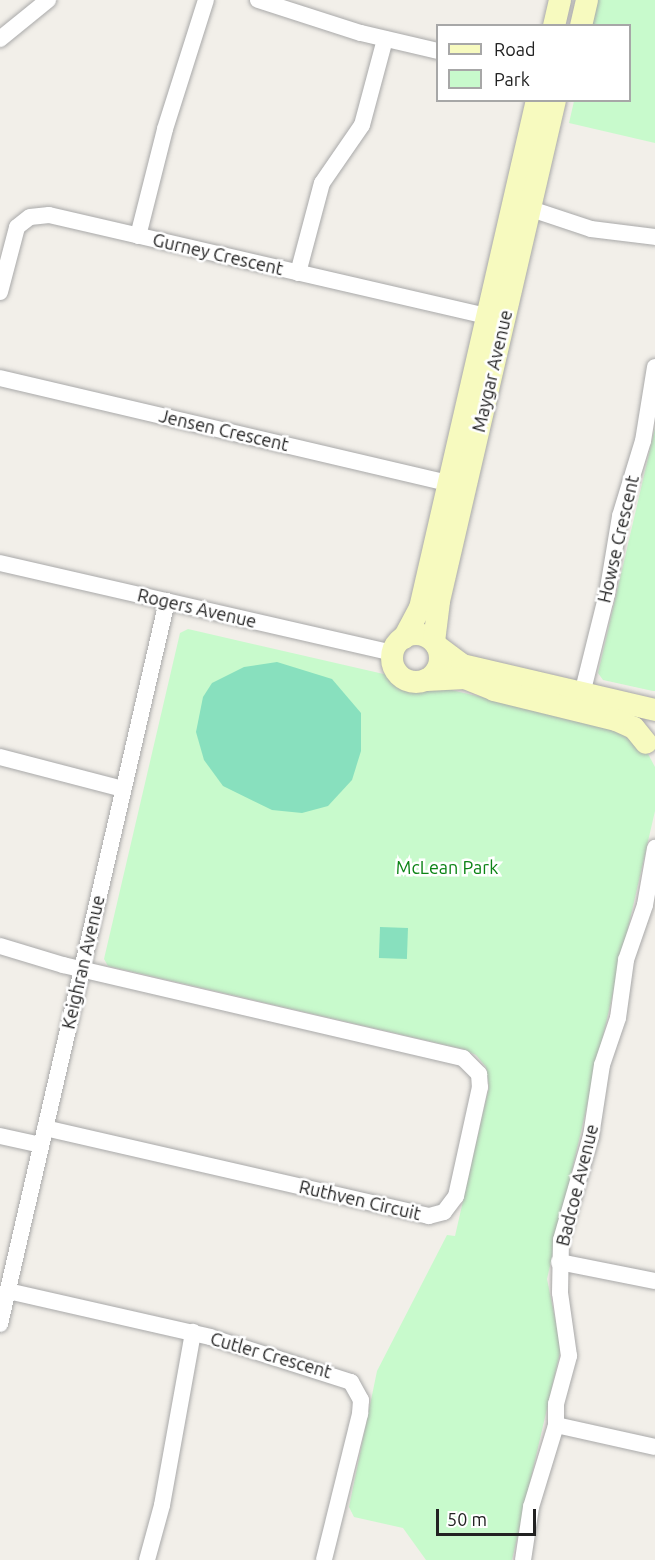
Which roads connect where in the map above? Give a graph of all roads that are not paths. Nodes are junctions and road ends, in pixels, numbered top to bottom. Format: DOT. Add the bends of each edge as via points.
graph roads {
  1 [pos="48,0"];
  2 [pos="206,0"];
  3 [pos="258,0"];
  4 [pos="560,0"];
  5 [pos="587,0"];
  6 [pos="554,24"];
  7 [pos="581,24"];
  8 [pos="0,39"];
  9 [pos="385,39"];
  10 [pos="436,51"];
  11 [pos="537,102"];
  12 [pos="554,102"];
  13 [pos="521,207"];
  14 [pos="138,236"];
  15 [pos="655,237"];
  16 [pos="298,273"];
  17 [pos="0,292"];
  18 [pos="495,318"];
  19 [pos="655,367"];
  20 [pos="0,378"];
  21 [pos="457,484"];
  22 [pos="0,563"];
  23 [pos="167,601"];
  24 [pos="436,644"];
  25 [pos="398,645"];
  26 [pos="426,680"];
  27 [pos="580,702"];
  28 [pos="655,711"];
  29 [pos="650,748"];
  30 [pos="0,757"];
  31 [pos="123,789"];
  32 [pos="655,848"];
  33 [pos="652,881"];
  34 [pos="0,946"];
  35 [pos="82,969"];
  36 [pos="45,1128"];
  37 [pos="0,1136"];
  38 [pos="41,1146"];
  39 [pos="559,1262"];
  40 [pos="655,1281"];
  41 [pos="8,1291"];
  42 [pos="0,1324"];
  43 [pos="193,1332"];
  44 [pos="556,1425"];
  45 [pos="655,1447"];
  46 [pos="147,1560"];
  47 [pos="324,1560"];
  48 [pos="523,1560"];
  1 -- 8 [label="street"];
  2 -- 14 [label="street" via="165,129"];
  3 -- 9 [label="street"];
  4 -- 6 [label="street"];
  5 -- 7 [label="street"];
  9 -- 10 [label="street"];
  9 -- 16 [label="street" via="362,125 319,191"];
  11 -- 13 [label="street, Maygar Avenue"];
  12 -- 13 [label="street, Maygar Avenue"];
  13 -- 15 [label="street" via="591,229"];
  13 -- 18 [label="street, Maygar Avenue"];
  14 -- 16 [label="street, Gurney Crescent"];
  14 -- 17 [label="street, Gurney Crescent" via="49,215 30,217 14,236"];
  16 -- 18 [label="street, Gurney Crescent"];
  18 -- 21 [label="street, Maygar Avenue"];
  19 -- 27 [label="street, Howse Crescent" via="643,441 620,516 607,594"];
  20 -- 21 [label="street, Jensen Crescent"];
  21 -- 24 [label="street, Maygar Avenue" via="435,622"];
  21 -- 25 [label="street, Maygar Avenue" via="420,608"];
  22 -- 23 [label="street, Rogers Avenue"];
  23 -- 25 [label="street, Rogers Avenue"];
  23 -- 31 [label="street, Keighran Avenue"];
  24 -- 25 [label="street, Rogers Avenue" via="423,635"];
  24 -- 26 [label="street" via="440,662"];
  24 -- 27 [label="street, Rogers Avenue" via="462,664"];
  25 -- 26 [label="street, Rogers Avenue" via="398,674 411,681"];
  26 -- 27 [label="street, Rogers Avenue" via="465,678 494,690"];
  27 -- 28 [label="street, Rogers Avenue"];
  27 -- 29 [label="street, Rogers Avenue" via="634,728"];
  28 -- 29 [label="street" via="643,728"];
  30 -- 31 [label="street"];
  31 -- 35 [label="street, Keighran Avenue"];
  32 -- 33 [label="street, Badcoe Avenue"];
  33 -- 39 [label="street, Badcoe Avenue"];
  34 -- 35 [label="street, Ruthven Circuit"];
  35 -- 36 [label="street, Keighran Avenue"];
  35 -- 36 [label="street, Ruthven Circuit" via="463,1058 479,1074 480,1087 456,1196 444,1212 429,1216"];
  36 -- 38 [label="street, Keighran Avenue"];
  37 -- 38 [label="street"];
  38 -- 41 [label="street, Keighran Avenue"];
  39 -- 40 [label="street"];
  39 -- 44 [label="street, Badcoe Avenue" via="569,1356 556,1404"];
  41 -- 42 [label="street, Keighran Avenue"];
  41 -- 43 [label="street, Cutler Crescent"];
  43 -- 46 [label="street" via="162,1505"];
  43 -- 47 [label="street, Cutler Crescent" via="342,1376 358,1389 360,1414"];
  44 -- 45 [label="street"];
  44 -- 48 [label="street, Badcoe Avenue" via="531,1507"];
}
